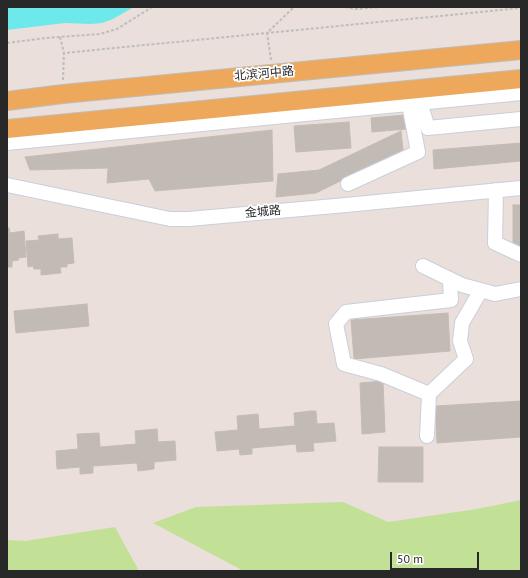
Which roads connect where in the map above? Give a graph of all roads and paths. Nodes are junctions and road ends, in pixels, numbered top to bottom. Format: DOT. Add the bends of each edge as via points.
graph roads {
  1 [pos="152,7"];
  2 [pos="294,7"];
  3 [pos="345,7"];
  4 [pos="380,7"];
  5 [pos="521,8"];
  6 [pos="267,33"];
  7 [pos="60,37"];
  8 [pos="7,43"];
  9 [pos="521,50"];
  10 [pos="64,53"];
  11 [pos="273,73"];
  12 [pos="521,79"];
  13 [pos="521,93"];
  14 [pos="62,94"];
  15 [pos="7,101"];
  16 [pos="414,103"];
  17 [pos="521,119"];
  18 [pos="7,129"];
  19 [pos="7,143"];
  20 [pos="348,184"];
  21 [pos="7,185"];
  22 [pos="521,188"];
  23 [pos="496,190"];
  24 [pos="521,255"];
  25 [pos="423,266"];
  26 [pos="450,279"];
  27 [pos="481,290"];
  28 [pos="521,290"];
  29 [pos="429,394"];
  30 [pos="427,436"];
  1 -- 7 [label="path" via="117,29 100,34"];
  2 -- 6 [label="path"];
  3 -- 4 [label="path"];
  5 -- 6 [label="path"];
  6 -- 10 [label="path"];
  6 -- 11 [label="path"];
  7 -- 8 [label="path"];
  7 -- 10 [label="path"];
  9 -- 11 [label="main road, 北滨河中路"];
  10 -- 14 [label="path"];
  11 -- 14 [label="main road, 北滨河中路"];
  12 -- 18 [label="main road"];
  13 -- 16 [label="street"];
  14 -- 15 [label="main road, 北滨河中路"];
  16 -- 17 [label="street" via="428,128"];
  16 -- 19 [label="street"];
  16 -- 20 [label="street" via="418,152"];
  21 -- 23 [label="street, 金城路" via="170,219"];
  22 -- 23 [label="street, 金城路"];
  23 -- 24 [label="street" via="496,243"];
  25 -- 26 [label="street"];
  26 -- 27 [label="street"];
  26 -- 29 [label="street" via="451,300 346,312 336,324 344,364 381,374"];
  27 -- 28 [label="street" via="495,294"];
  27 -- 29 [label="street" via="462,323 460,341 466,359"];
  29 -- 30 [label="street"];
}
